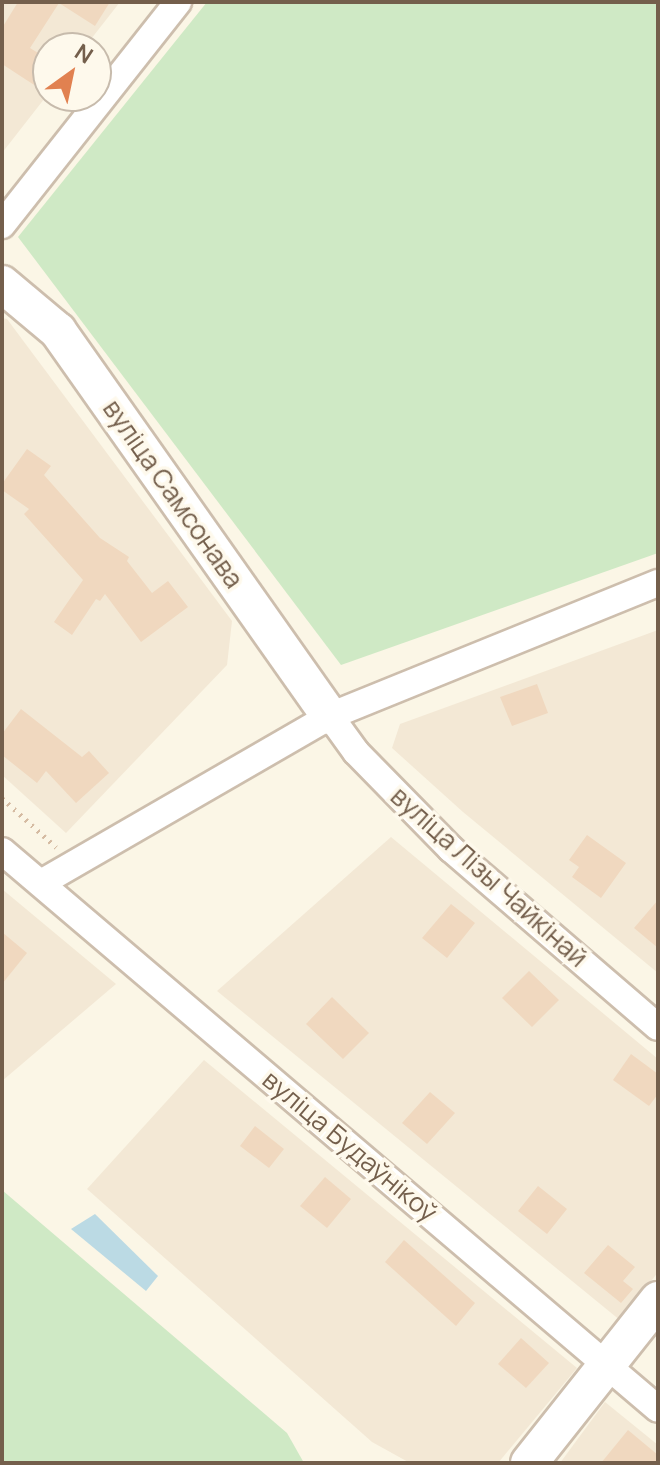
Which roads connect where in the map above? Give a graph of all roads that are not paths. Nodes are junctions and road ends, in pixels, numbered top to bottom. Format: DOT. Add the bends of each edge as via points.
graph roads {
  1 [pos="178,2"];
  2 [pos="2,225"];
  3 [pos="2,284"];
  4 [pos="658,583"];
  5 [pos="330,716"];
  6 [pos="2,851"];
  7 [pos="41,883"];
  8 [pos="658,1027"];
  9 [pos="658,1300"];
  10 [pos="608,1366"];
  11 [pos="658,1409"];
  12 [pos="529,1463"];
  1 -- 2 [label="street"];
  3 -- 5 [label="street, вуліца Самсонава" via="58,331"];
  4 -- 5 [label="street"];
  5 -- 7 [label="street"];
  5 -- 8 [label="street, вуліца Лізы Чайкінай" via="356,752 451,849"];
  6 -- 7 [label="street, вуліца Будаўнікоў"];
  7 -- 10 [label="street, вуліца Будаўнікоў"];
  9 -- 10 [label="street"];
  10 -- 11 [label="street, вуліца Будаўнікоў"];
  10 -- 12 [label="street"];
}
